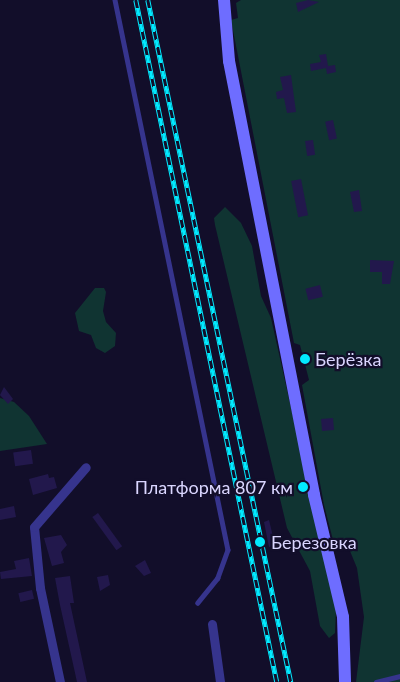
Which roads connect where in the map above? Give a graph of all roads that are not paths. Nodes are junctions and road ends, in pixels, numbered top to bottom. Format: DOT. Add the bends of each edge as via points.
graph roads {
  1 [pos="115,0"];
  2 [pos="224,0"];
  3 [pos="86,467"];
  4 [pos="198,603"];
  5 [pos="212,624"];
  6 [pos="400,676"];
  7 [pos="60,682"];
  8 [pos="220,682"];
  9 [pos="345,682"];
  10 [pos="376,682"];
  1 -- 4 [label="lane" via="224,526 225,564"];
  2 -- 9 [label="street" via="229,61 314,495 342,609"];
  3 -- 7 [label="street" via="34,527 40,588"];
  5 -- 8 [label="street"];
  6 -- 10 [label="lane"];
}
